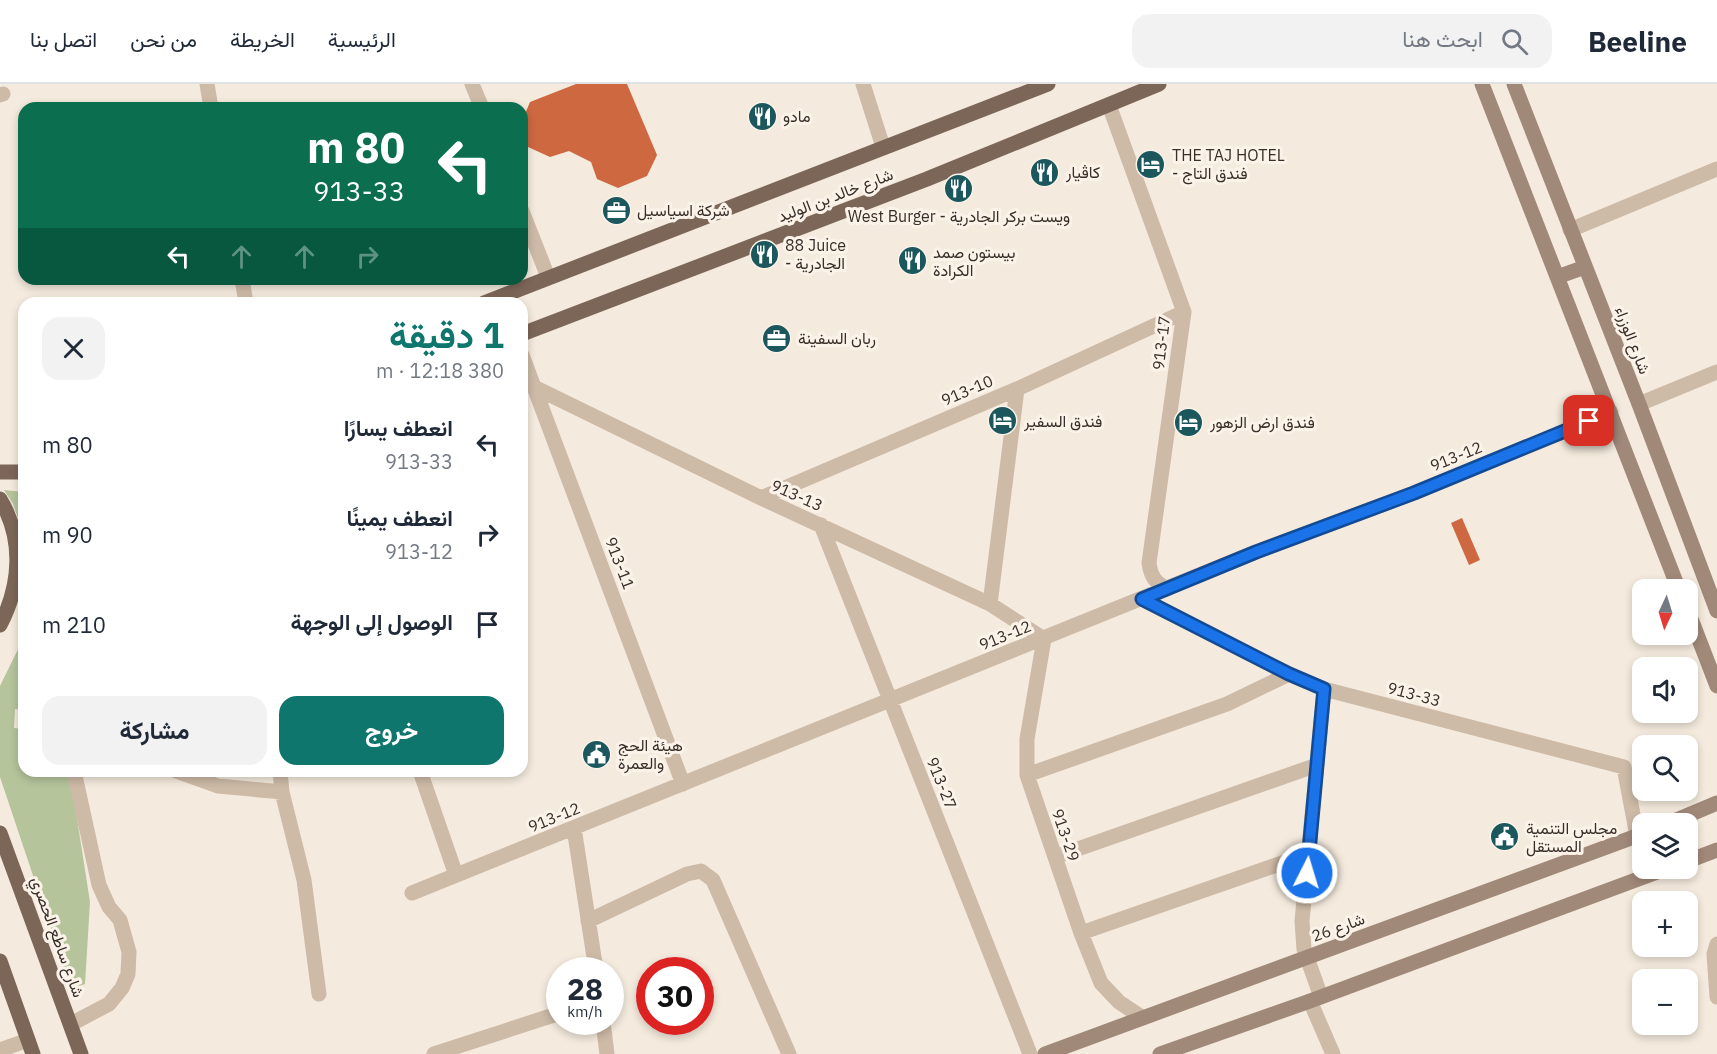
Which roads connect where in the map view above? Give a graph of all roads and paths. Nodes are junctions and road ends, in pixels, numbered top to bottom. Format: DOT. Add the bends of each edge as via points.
graph roads {
  1 [pos="207,84"];
  2 [pos="472,84"];
  3 [pos="863,84"];
  4 [pos="1047,84"];
  5 [pos="1159,84"];
  6 [pos="1482,84"];
  7 [pos="1514,84"];
  8 [pos="210,102"];
  9 [pos="480,102"];
  10 [pos="1109,105"];
  11 [pos="883,147"];
  12 [pos="1717,169"];
  13 [pos="528,226"];
  14 [pos="1570,230"];
  15 [pos="1586,267"];
  16 [pos="548,277"];
  17 [pos="1557,277"];
  18 [pos="499,297"];
  19 [pos="1184,312"];
  20 [pos="528,332"];
  21 [pos="528,371"];
  22 [pos="1717,372"];
  23 [pos="534,387"];
  24 [pos="1017,388"];
  25 [pos="1639,404"];
  26 [pos="1611,412"];
  27 [pos="0,472"];
  28 [pos="18,472"];
  29 [pos="761,498"];
  30 [pos="0,499"];
  31 [pos="821,525"];
  32 [pos="18,552"];
  33 [pos="18,576"];
  34 [pos="1675,579"];
  35 [pos="1167,589"];
  36 [pos="1142,599"];
  37 [pos="990,604"];
  38 [pos="1717,611"];
  39 [pos="1698,613"];
  40 [pos="0,626"];
  41 [pos="1698,637"];
  42 [pos="1044,639"];
  43 [pos="1289,674"];
  44 [pos="1717,686"];
  45 [pos="1324,689"];
  46 [pos="890,700"];
  47 [pos="1317,765"];
  48 [pos="1027,775"];
  49 [pos="75,777"];
  50 [pos="193,777"];
  51 [pos="281,777"];
  52 [pos="422,777"];
  53 [pos="683,784"];
  54 [pos="282,792"];
  55 [pos="1717,802"];
  56 [pos="1635,813"];
  57 [pos="1692,813"];
  58 [pos="574,828"];
  59 [pos="0,833"];
  60 [pos="1632,838"];
  61 [pos="1717,850"];
  62 [pos="1308,854"];
  63 [pos="1055,857"];
  64 [pos="1698,857"];
  65 [pos="456,875"];
  66 [pos="1638,879"];
  67 [pos="412,893"];
  68 [pos="588,921"];
  69 [pos="1081,933"];
  70 [pos="1717,944"];
  71 [pos="594,957"];
  72 [pos="1307,958"];
  73 [pos="0,961"];
  74 [pos="319,994"];
  75 [pos="1717,997"];
  76 [pos="1316,999"];
  77 [pos="546,1018"];
  78 [pos="1143,1018"];
  79 [pos="71,1024"];
  80 [pos="605,1035"];
  81 [pos="30,1047"];
  82 [pos="0,1050"];
  83 [pos="81,1054"];
  84 [pos="434,1054"];
  85 [pos="607,1054"];
  86 [pos="789,1054"];
  87 [pos="1030,1054"];
  88 [pos="1045,1054"];
  89 [pos="1160,1054"];
  90 [pos="1332,1054"];
  1 -- 8 [label="street"];
  2 -- 9 [label="street"];
  3 -- 11 [label="street"];
  4 -- 11 [label="main road, شارع خالد بن الوليد"];
  5 -- 10 [label="main road, شارع خالد بن الوليد"];
  6 -- 17 [label="street"];
  7 -- 14 [label="street, شارع الوزراء"];
  10 -- 19 [label="street, 913-17"];
  10 -- 20 [label="main road, شارع خالد بن الوليد"];
  11 -- 16 [label="main road, شارع خالد بن الوليد"];
  12 -- 14 [label="street"];
  13 -- 16 [label="street"];
  14 -- 15 [label="street, شارع الوزراء"];
  15 -- 17 [label="street"];
  15 -- 25 [label="street, شارع الوزراء"];
  16 -- 18 [label="main road, شارع خالد بن الوليد"];
  17 -- 26 [label="street"];
  19 -- 24 [label="street, 913-10"];
  19 -- 35 [label="street, 913-17" via="1149,563 1151,575"];
  21 -- 23 [label="street, 913-11"];
  22 -- 25 [label="street"];
  23 -- 29 [label="street, 913-13"];
  23 -- 53 [label="street, 913-11"];
  24 -- 29 [label="street, 913-10"];
  24 -- 37 [label="street"];
  25 -- 38 [label="street, شارع الوزراء"];
  26 -- 34 [label="street"];
  26 -- 35 [label="street, 913-12"];
  27 -- 28 [label="main road"];
  29 -- 31 [label="street, 913-13"];
  30 -- 32 [label="main road" via="10,516"];
  31 -- 37 [label="street, 913-13"];
  31 -- 46 [label="street, 913-27"];
  33 -- 40 [label="main road"];
  35 -- 36 [label="street, 913-12"];
  36 -- 42 [label="street, 913-12"];
  36 -- 43 [label="street, 913-33"];
  37 -- 42 [label="street, 913-13"];
  38 -- 39 [label="street"];
  41 -- 44 [label="street"];
  42 -- 46 [label="street, 913-12"];
  42 -- 48 [label="street, 913-29" via="1027,740"];
  43 -- 45 [label="street, 913-33"];
  43 -- 48 [label="street" via="1227,704"];
  45 -- 47 [label="street"];
  45 -- 56 [label="street, 913-33" via="1624,767"];
  46 -- 53 [label="street, 913-12"];
  46 -- 87 [label="street, 913-27"];
  47 -- 62 [label="street"];
  47 -- 63 [label="street"];
  48 -- 63 [label="street, 913-29"];
  49 -- 79 [label="street" via="99,885 120,920 129,952 128,974 122,988 109,1004"];
  50 -- 54 [label="street" via="218,786"];
  51 -- 54 [label="street"];
  52 -- 65 [label="street"];
  53 -- 58 [label="street, 913-12"];
  54 -- 74 [label="street" via="304,880"];
  55 -- 57 [label="street"];
  58 -- 65 [label="street, 913-12"];
  58 -- 68 [label="street"];
  59 -- 79 [label="main road, شارع ساطع الحصري"];
  60 -- 72 [label="street, شارع 26"];
  61 -- 64 [label="street"];
  62 -- 69 [label="street"];
  62 -- 72 [label="street" via="1302,921"];
  63 -- 69 [label="street, 913-29"];
  65 -- 67 [label="street, 913-12"];
  66 -- 76 [label="street"];
  68 -- 71 [label="street"];
  68 -- 86 [label="street" via="701,871 713,880"];
  69 -- 78 [label="street, 913-29" via="1101,983 1119,1002"];
  70 -- 75 [label="street"];
  72 -- 76 [label="street"];
  72 -- 78 [label="street, شارع 26"];
  73 -- 81 [label="main road"];
  76 -- 89 [label="street"];
  76 -- 90 [label="street"];
  77 -- 84 [label="street"];
  78 -- 88 [label="street, شارع 26"];
  79 -- 83 [label="main road, شارع ساطع الحصري"];
  80 -- 85 [label="street"];
  81 -- 82 [label="street"];
}
